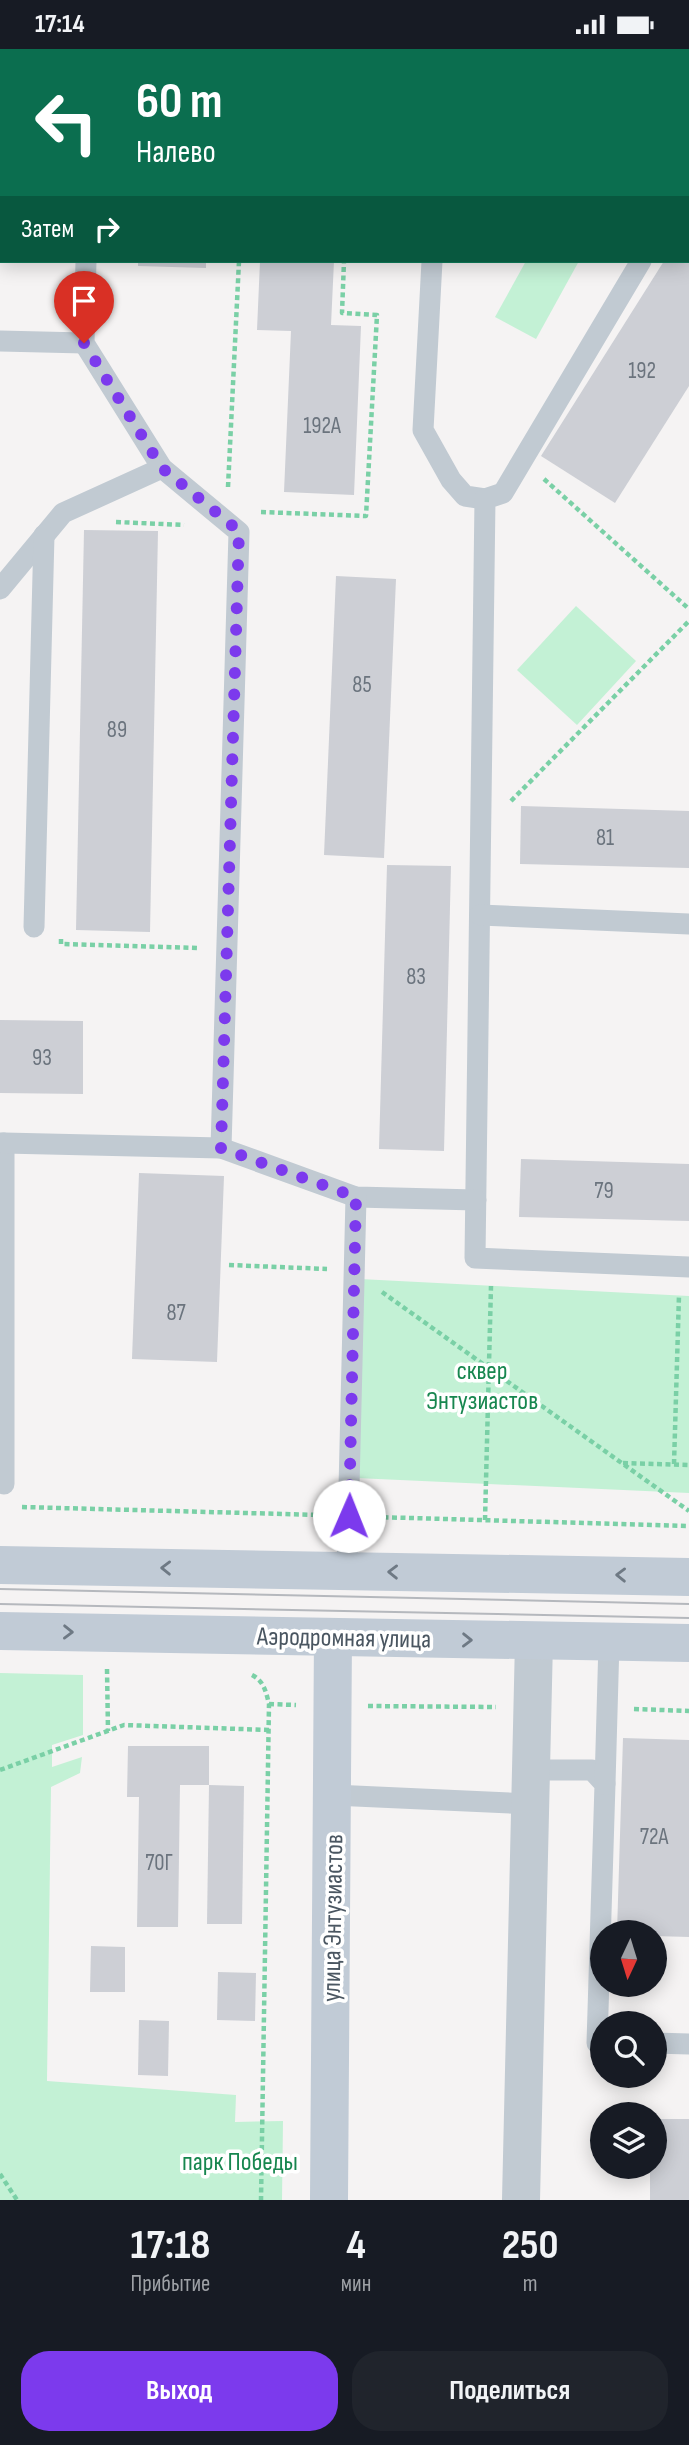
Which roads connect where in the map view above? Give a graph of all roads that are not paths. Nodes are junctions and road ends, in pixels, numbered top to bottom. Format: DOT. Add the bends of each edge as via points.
graph roads {
  1 [pos="86,263"];
  2 [pos="432,263"];
  3 [pos="640,263"];
  4 [pos="0,341"];
  5 [pos="84,343"];
  6 [pos="162,468"];
  7 [pos="485,499"];
  8 [pos="44,535"];
  9 [pos="0,589"];
  10 [pos="480,915"];
  11 [pos="689,923"];
  12 [pos="34,927"];
  13 [pos="2,1143"];
  14 [pos="221,1148"];
  15 [pos="356,1197"];
  16 [pos="476,1200"];
  17 [pos="684,1266"];
  18 [pos="4,1484"];
  19 [pos="0,1565"];
  20 [pos="347,1571"];
  21 [pos="689,1577"];
  22 [pos="0,1630"];
  23 [pos="333,1637"];
  24 [pos="534,1641"];
  25 [pos="609,1642"];
  26 [pos="689,1643"];
  27 [pos="605,1784"];
  28 [pos="531,1787"];
  29 [pos="333,1795"];
  30 [pos="598,2011"];
  31 [pos="667,2043"];
  32 [pos="689,2044"];
  33 [pos="330,2200"];
  34 [pos="521,2200"];
  1 -- 5 [label="lane"];
  2 -- 7 [label="lane" via="423,430 465,496"];
  3 -- 7 [label="lane" via="503,493"];
  4 -- 5 [label="lane"];
  5 -- 6 [label="lane"];
  6 -- 8 [label="lane" via="63,513"];
  6 -- 14 [label="lane" via="239,531"];
  7 -- 10 [label="lane"];
  8 -- 9 [label="lane"];
  8 -- 12 [label="lane"];
  10 -- 11 [label="lane"];
  10 -- 16 [label="lane"];
  13 -- 14 [label="lane"];
  13 -- 18 [label="lane"];
  14 -- 15 [label="lane"];
  15 -- 16 [label="lane"];
  15 -- 20 [label="lane"];
  16 -- 17 [label="lane" via="475,1258"];
  20 -- 19 [label="main road, one-way"];
  21 -- 20 [label="main road, one-way"];
  22 -- 23 [label="main road, Аэродромная улица, one-way"];
  23 -- 24 [label="main road, Аэродромная улица, one-way"];
  23 -- 29 [label="main road, улица Энтузиастов"];
  24 -- 25 [label="main road, Аэродромная улица"];
  24 -- 28 [label="street"];
  25 -- 26 [label="main road, Аэродромная улица"];
  25 -- 27 [label="lane"];
  27 -- 28 [label="lane" via="592,1770"];
  27 -- 30 [label="lane"];
  28 -- 29 [label="lane"];
  28 -- 34 [label="street"];
  29 -- 33 [label="main road, улица Энтузиастов"];
  31 -- 32 [label="lane"];
}
